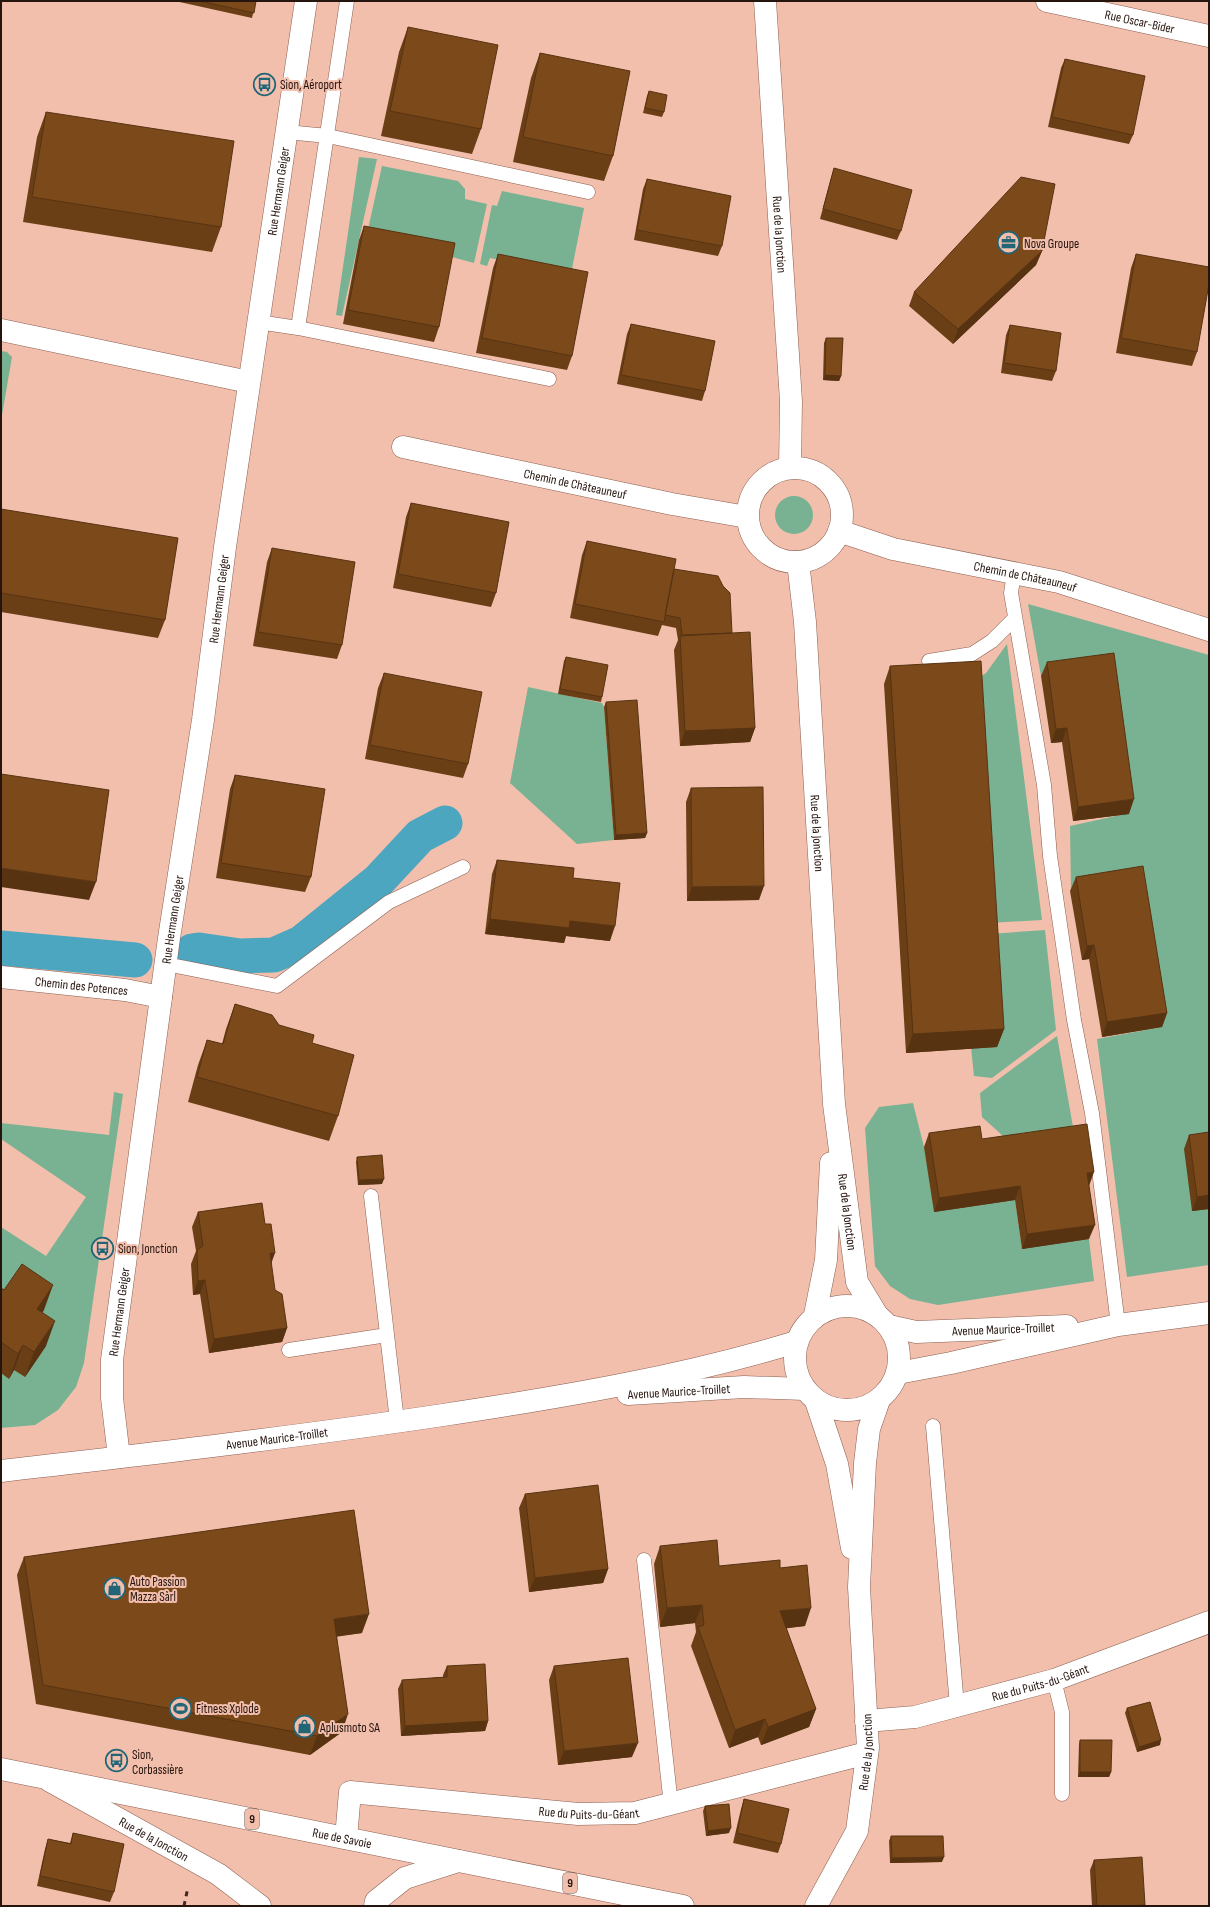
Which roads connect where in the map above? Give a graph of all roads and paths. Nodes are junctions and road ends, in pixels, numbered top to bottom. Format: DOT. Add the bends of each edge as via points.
graph roads {
  1 [pos="306,1"];
  2 [pos="347,1"];
  3 [pos="765,1"];
  4 [pos="1047,1"];
  5 [pos="1209,36"];
  6 [pos="286,132"];
  7 [pos="328,136"];
  8 [pos="588,192"];
  9 [pos="258,322"];
  10 [pos="298,328"];
  11 [pos="1,330"];
  12 [pos="549,379"];
  13 [pos="248,382"];
  14 [pos="403,447"];
  15 [pos="790,468"];
  16 [pos="747,517"];
  17 [pos="839,532"];
  18 [pos="798,562"];
  19 [pos="1014,573"];
  20 [pos="1015,618"];
  21 [pos="1209,630"];
  22 [pos="929,661"];
  23 [pos="463,867"];
  24 [pos="166,964"];
  25 [pos="1,977"];
  26 [pos="161,996"];
  27 [pos="834,1104"];
  28 [pos="371,1196"];
  29 [pos="1209,1313"];
  30 [pos="815,1315"];
  31 [pos="883,1320"];
  32 [pos="1118,1325"];
  33 [pos="387,1335"];
  34 [pos="796,1342"];
  35 [pos="289,1350"];
  36 [pos="898,1373"];
  37 [pos="811,1395"];
  38 [pos="553,1398"];
  39 [pos="879,1400"];
  40 [pos="397,1421"];
  41 [pos="933,1426"];
  42 [pos="119,1457"];
  43 [pos="1,1471"];
  44 [pos="644,1560"];
  45 [pos="859,1587"];
  46 [pos="1209,1622"];
  47 [pos="1054,1680"];
  48 [pos="957,1706"];
  49 [pos="866,1721"];
  50 [pos="867,1753"];
  51 [pos="1,1770"];
  52 [pos="45,1778"];
  53 [pos="1062,1794"];
  54 [pos="671,1805"];
  55 [pos="346,1838"];
  56 [pos="458,1861"];
  57 [pos="260,1906"];
  58 [pos="375,1906"];
  59 [pos="683,1906"];
  60 [pos="816,1906"];
  1 -- 6 [label="street, Rue Hermann Geiger"];
  2 -- 7 [label="lane"];
  3 -- 15 [label="street, Rue de la Jonction" via="791,401"];
  4 -- 5 [label="street, Rue Oscar-Bider"];
  6 -- 7 [label="lane"];
  6 -- 9 [label="street, Rue Hermann Geiger"];
  7 -- 8 [label="lane"];
  7 -- 10 [label="lane"];
  9 -- 10 [label="lane"];
  9 -- 13 [label="street, Rue Hermann Geiger"];
  10 -- 12 [label="lane"];
  11 -- 13 [label="street"];
  13 -- 24 [label="street, Rue Hermann Geiger" via="203,720"];
  14 -- 16 [label="street, Chemin de Châteauneuf" via="672,504"];
  15 -- 16 [label="street" via="776,471 759,484 750,498"];
  15 -- 17 [label="street" via="804,468 819,474 834,488 842,507"];
  16 -- 18 [label="street" via="752,535 765,552 784,561"];
  17 -- 18 [label="street" via="825,552 812,559"];
  17 -- 19 [label="street, Chemin de Châteauneuf" via="893,549"];
  18 -- 27 [label="street, Rue de la Jonction" via="805,622"];
  19 -- 20 [label="lane" via="1011,593"];
  19 -- 21 [label="street, Chemin de Châteauneuf" via="1059,582"];
  20 -- 22 [label="lane" via="992,641 972,654"];
  20 -- 32 [label="lane" via="1044,785 1050,856 1074,1020 1092,1113"];
  23 -- 24 [label="lane" via="390,902 277,986"];
  24 -- 26 [label="street, Rue Hermann Geiger"];
  25 -- 26 [label="street, Chemin des Potences"];
  26 -- 42 [label="street, Rue Hermann Geiger" via="112,1360 112,1398"];
  27 -- 30 [label="street, Rue de la Jonction" via="826,1260"];
  27 -- 31 [label="street, Rue de la Jonction" via="857,1282"];
  28 -- 33 [label="lane"];
  29 -- 32 [label="street, Avenue Maurice-Troillet"];
  30 -- 31 [label="street" via="829,1308 846,1305 862,1307"];
  30 -- 34 [label="street" via="804,1327"];
  31 -- 32 [label="street, Avenue Maurice-Troillet" via="916,1332"];
  31 -- 36 [label="street" via="897,1340 900,1357"];
  32 -- 36 [label="street, Avenue Maurice-Troillet"];
  33 -- 35 [label="lane"];
  33 -- 40 [label="lane"];
  34 -- 37 [label="street" via="797,1375"];
  34 -- 38 [label="street, Avenue Maurice-Troillet" via="740,1359"];
  36 -- 39 [label="street" via="890,1388"];
  37 -- 38 [label="street, Avenue Maurice-Troillet" via="744,1387"];
  37 -- 39 [label="street" via="831,1408 848,1411 864,1408"];
  37 -- 45 [label="street, Rue de la Jonction" via="837,1464"];
  38 -- 40 [label="street, Avenue Maurice-Troillet"];
  39 -- 45 [label="street, Rue de la Jonction" via="869,1429 865,1463"];
  40 -- 42 [label="street, Avenue Maurice-Troillet"];
  41 -- 48 [label="lane"];
  42 -- 43 [label="street, Avenue Maurice-Troillet"];
  44 -- 54 [label="lane"];
  45 -- 49 [label="street, Rue de la Jonction"];
  46 -- 47 [label="street, Rue du Puits-du-Géant"];
  47 -- 48 [label="street, Rue du Puits-du-Géant"];
  47 -- 53 [label="lane" via="1062,1712"];
  48 -- 49 [label="street, Rue du Puits-du-Géant" via="916,1717"];
  49 -- 50 [label="street, Rue de la Jonction"];
  50 -- 54 [label="street, Rue du Puits-du-Géant"];
  50 -- 60 [label="street, Rue de la Jonction" via="857,1831"];
  51 -- 52 [label="street, Rue de Savoie / 9"];
  52 -- 55 [label="street, Rue de Savoie / 9"];
  52 -- 57 [label="street, Rue de la Jonction" via="218,1874"];
  54 -- 55 [label="street, Rue du Puits-du-Géant" via="635,1813 578,1814 350,1792"];
  55 -- 56 [label="street, Rue de Savoie / 9"];
  56 -- 58 [label="street" via="405,1878 376,1901"];
  56 -- 59 [label="street, Rue de Savoie / 9"];
}
